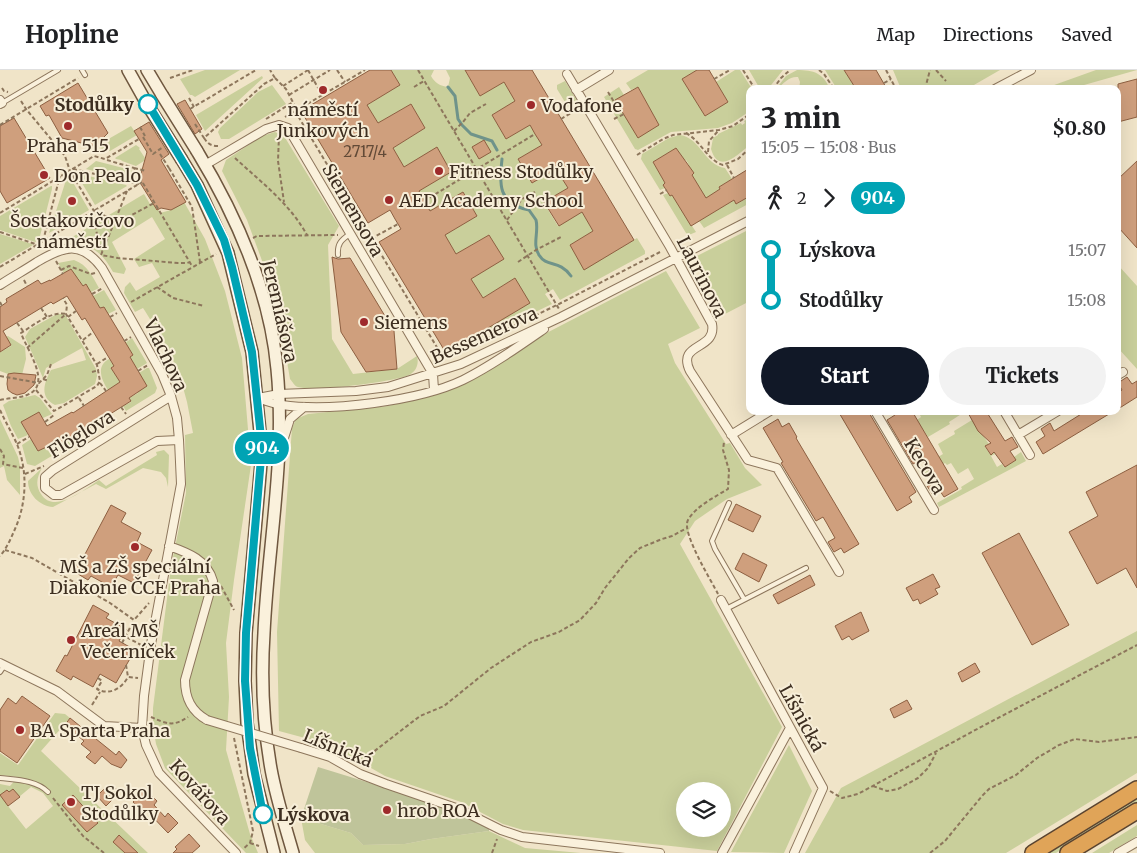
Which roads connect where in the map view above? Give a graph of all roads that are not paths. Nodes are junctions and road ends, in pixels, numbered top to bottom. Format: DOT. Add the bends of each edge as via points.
graph roads {
  1 [pos="58,70"];
  2 [pos="82,70"];
  3 [pos="128,70"];
  4 [pos="147,70"];
  5 [pos="609,70"];
  6 [pos="1031,70"];
  7 [pos="566,74"];
  8 [pos="85,75"];
  9 [pos="1003,85"];
  10 [pos="576,90"];
  11 [pos="1,103"];
  12 [pos="205,165"];
  13 [pos="746,222"];
  14 [pos="350,234"];
  15 [pos="338,256"];
  16 [pos="676,258"];
  17 [pos="0,285"];
  18 [pos="561,317"];
  19 [pos="433,374"];
  20 [pos="434,390"];
  21 [pos="171,396"];
  22 [pos="258,398"];
  23 [pos="280,399"];
  24 [pos="304,407"];
  25 [pos="763,415"];
  26 [pos="877,415"];
  27 [pos="1006,415"];
  28 [pos="1052,415"];
  29 [pos="728,436"];
  30 [pos="1018,436"];
  31 [pos="179,440"];
  32 [pos="280,448"];
  33 [pos="1030,455"];
  34 [pos="729,503"];
  35 [pos="934,510"];
  36 [pos="169,546"];
  37 [pos="806,568"];
  38 [pos="839,572"];
  39 [pos="744,598"];
  40 [pos="721,600"];
  41 [pos="726,609"];
  42 [pos="2,667"];
  43 [pos="142,728"];
  44 [pos="790,728"];
  45 [pos="0,778"];
  46 [pos="1137,790"];
  47 [pos="48,792"];
  48 [pos="1137,811"];
  49 [pos="1137,842"];
  50 [pos="239,851"];
  51 [pos="274,853"];
  52 [pos="293,853"];
  53 [pos="660,853"];
  54 [pos="722,853"];
  55 [pos="794,853"];
  56 [pos="1033,853"];
  57 [pos="1068,853"];
  58 [pos="1118,853"];
  1 -- 11 [label="lane"];
  2 -- 8 [label="lane"];
  3 -- 22 [label="main road, Jeremiášova, bridge" via="197,185 228,253 248,331"];
  4 -- 12 [label="main road, Jeremiášova, bridge"];
  5 -- 10 [label="street"];
  6 -- 9 [label="street"];
  7 -- 10 [label="street, Laurinova"];
  10 -- 16 [label="street, Laurinova"];
  12 -- 14 [label="street, Siemensova" via="266,129 279,125 288,128"];
  12 -- 23 [label="main road, Jeremiášova" via="241,233 250,259 270,326"];
  13 -- 16 [label="street, Bessemerova"];
  14 -- 15 [label="lane" via="341,240"];
  14 -- 19 [label="street, Siemensova"];
  16 -- 18 [label="street, Bessemerova"];
  16 -- 29 [label="street, Laurinova" via="713,329 710,339 692,349 687,365"];
  17 -- 21 [label="street, Vlachova" via="59,250 66,248 86,253 98,263 125,305"];
  18 -- 19 [label="street, Bessemerova"];
  18 -- 20 [label="street, Bessemerova" via="482,370"];
  19 -- 20 [label="street, Siemensova"];
  19 -- 23 [label="street, Bessemerova" via="373,389"];
  20 -- 24 [label="street, Bessemerova" via="379,402"];
  21 -- 31 [label="street, Vlachova"];
  21 -- 31 [label="street, Flöglova" via="53,470 45,477 45,488 50,494 61,495 156,441"];
  22 -- 23 [label="street, Bessemerova"];
  22 -- 23 [label="street, Bessemerova"];
  22 -- 51 [label="main road, Jeremiášova" via="262,452 246,633 245,681 254,774"];
  23 -- 24 [label="street, Bessemerova"];
  23 -- 32 [label="main road, Jeremiášova"];
  24 -- 32 [label="street" via="290,419"];
  25 -- 29 [label="street"];
  26 -- 35 [label="street, Kecova"];
  27 -- 30 [label="street"];
  28 -- 30 [label="street"];
  29 -- 38 [label="street, Laurinova" via="748,460 777,468"];
  30 -- 33 [label="street"];
  31 -- 36 [label="street, Vlachova" via="181,484"];
  32 -- 52 [label="main road, Jeremiášova" via="263,682 271,770"];
  34 -- 39 [label="lane" via="712,541"];
  36 -- 43 [label="street, Vlachova" via="151,644"];
  36 -- 53 [label="street, Líšnická, bridge" via="196,558 208,568 213,584 185,680 186,694 195,712 208,720 330,757 386,784 459,808 522,838"];
  37 -- 39 [label="lane"];
  39 -- 41 [label="lane"];
  40 -- 41 [label="street, Líšnická"];
  41 -- 44 [label="street, Líšnická"];
  42 -- 43 [label="street" via="57,691 104,726"];
  43 -- 50 [label="street, Kovářova" via="159,773"];
  44 -- 54 [label="street"];
  44 -- 55 [label="street, Líšnická" via="823,788"];
  45 -- 47 [label="lane" via="33,783"];
  46 -- 56 [label="highway"];
  48 -- 57 [label="highway"];
  49 -- 58 [label="street"];
}
